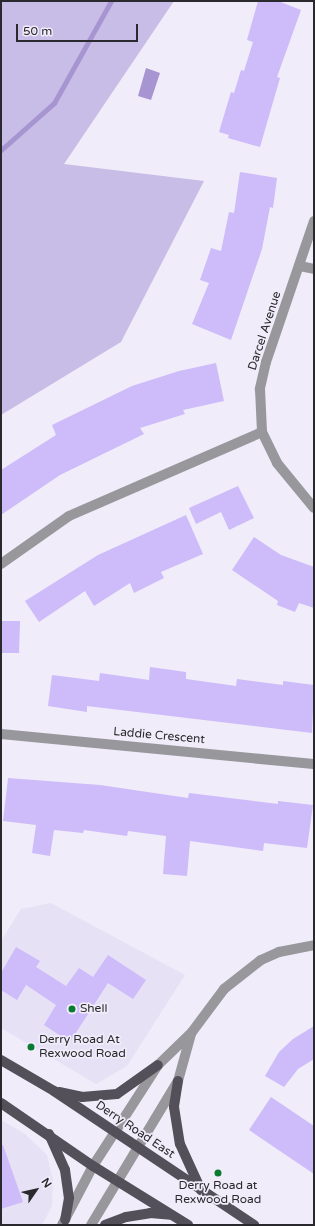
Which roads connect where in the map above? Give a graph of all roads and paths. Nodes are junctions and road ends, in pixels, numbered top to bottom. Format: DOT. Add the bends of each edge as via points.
graph roads {
  1 [pos="314,221"];
  2 [pos="300,266"];
  3 [pos="314,269"];
  4 [pos="262,432"];
  5 [pos="314,508"];
  6 [pos="1,564"];
  7 [pos="1,734"];
  8 [pos="314,764"];
  9 [pos="314,945"];
  10 [pos="192,1032"];
  11 [pos="1,1060"];
  12 [pos="158,1065"];
  13 [pos="178,1081"];
  14 [pos="54,1091"];
  15 [pos="1,1103"];
  16 [pos="114,1132"];
  17 [pos="49,1134"];
  18 [pos="138,1147"];
  19 [pos="93,1166"];
  20 [pos="118,1180"];
  21 [pos="201,1190"];
  22 [pos="174,1215"];
  23 [pos="64,1222"];
  24 [pos="91,1225"];
  25 [pos="105,1225"];
  26 [pos="188,1225"];
  27 [pos="254,1225"];
  1 -- 2 [label="street, Darcel Avenue"];
  2 -- 3 [label="street"];
  2 -- 4 [label="street, Darcel Avenue" via="266,362 260,389"];
  4 -- 5 [label="street, Darcel Avenue" via="276,463"];
  4 -- 6 [label="street" via="69,516"];
  7 -- 8 [label="street, Laddie Crescent"];
  9 -- 10 [label="street" via="279,952 261,960 224,989"];
  10 -- 12 [label="street"];
  10 -- 13 [label="street"];
  11 -- 14 [label="main road, Derry Road East"];
  12 -- 14 [label="main road" via="117,1094 82,1097"];
  12 -- 16 [label="street"];
  13 -- 18 [label="street"];
  13 -- 21 [label="main road" via="174,1107 180,1144"];
  14 -- 16 [label="main road, Derry Road East"];
  15 -- 17 [label="main road"];
  16 -- 18 [label="main road, Derry Road East"];
  16 -- 19 [label="street"];
  17 -- 19 [label="main road"];
  17 -- 23 [label="main road" via="64,1170 69,1198"];
  18 -- 20 [label="street"];
  18 -- 21 [label="main road, Derry Road East"];
  19 -- 20 [label="main road"];
  19 -- 23 [label="street"];
  20 -- 22 [label="main road"];
  20 -- 24 [label="street"];
  21 -- 27 [label="main road, Derry Road East"];
  22 -- 25 [label="main road" via="150,1213 126,1217"];
  22 -- 26 [label="main road"];
}
